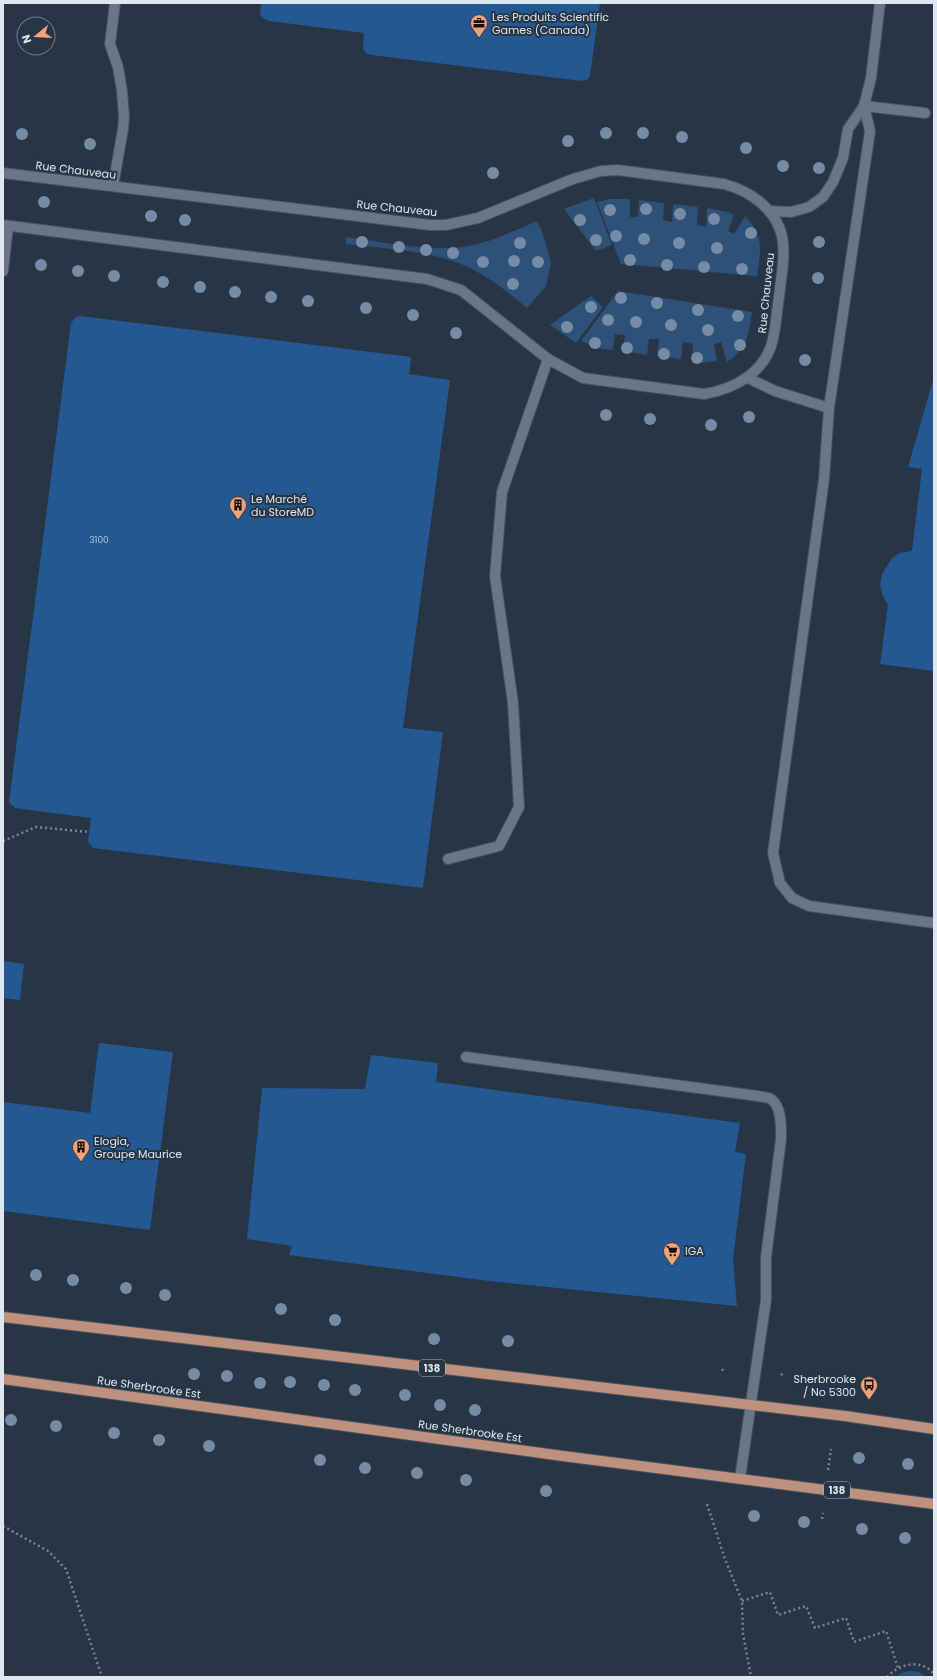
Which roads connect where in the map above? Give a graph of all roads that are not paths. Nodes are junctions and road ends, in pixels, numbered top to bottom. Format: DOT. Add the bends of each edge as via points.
graph roads {
  1 [pos="115,3"];
  2 [pos="880,3"];
  3 [pos="864,106"];
  4 [pos="925,113"];
  5 [pos="3,173"];
  6 [pos="113,186"];
  7 [pos="770,211"];
  8 [pos="6,226"];
  9 [pos="3,271"];
  10 [pos="548,360"];
  11 [pos="748,378"];
  12 [pos="829,408"];
  13 [pos="448,859"];
  14 [pos="934,924"];
  15 [pos="466,1057"];
  16 [pos="3,1317"];
  17 [pos="3,1379"];
  18 [pos="751,1405"];
  19 [pos="934,1429"];
  20 [pos="740,1478"];
  21 [pos="934,1504"];
  1 -- 6 [label="street" via="110,44 121,83 124,129"];
  2 -- 3 [label="street" via="871,78"];
  3 -- 4 [label="street"];
  3 -- 7 [label="street" via="848,128 843,158 833,182 823,197 803,210"];
  3 -- 12 [label="street" via="870,131"];
  5 -- 6 [label="street, Rue Chauveau"];
  6 -- 7 [label="street, Rue Chauveau" via="446,225 478,218 586,174 618,170 736,187 750,194"];
  7 -- 11 [label="street, Rue Chauveau" via="782,236 783,250 773,340 760,367"];
  8 -- 9 [label="street"];
  8 -- 10 [label="street, Rue Chauveau" via="427,279 461,290"];
  10 -- 11 [label="street, Rue Chauveau" via="583,378 688,393 721,391"];
  10 -- 13 [label="street" via="502,492 495,576 513,703 519,807 499,846"];
  11 -- 12 [label="street" via="775,391"];
  12 -- 14 [label="street" via="824,479 773,853 780,883 792,898 809,906"];
  15 -- 18 [label="street" via="750,1095 770,1099 778,1108 781,1139 766,1257 766,1300"];
  16 -- 18 [label="main road, 138"];
  17 -- 20 [label="main road, Rue Sherbrooke Est / 138"];
  18 -- 19 [label="main road, 138"];
  18 -- 20 [label="street"];
  20 -- 21 [label="main road, Rue Sherbrooke Est / 138"];
}
